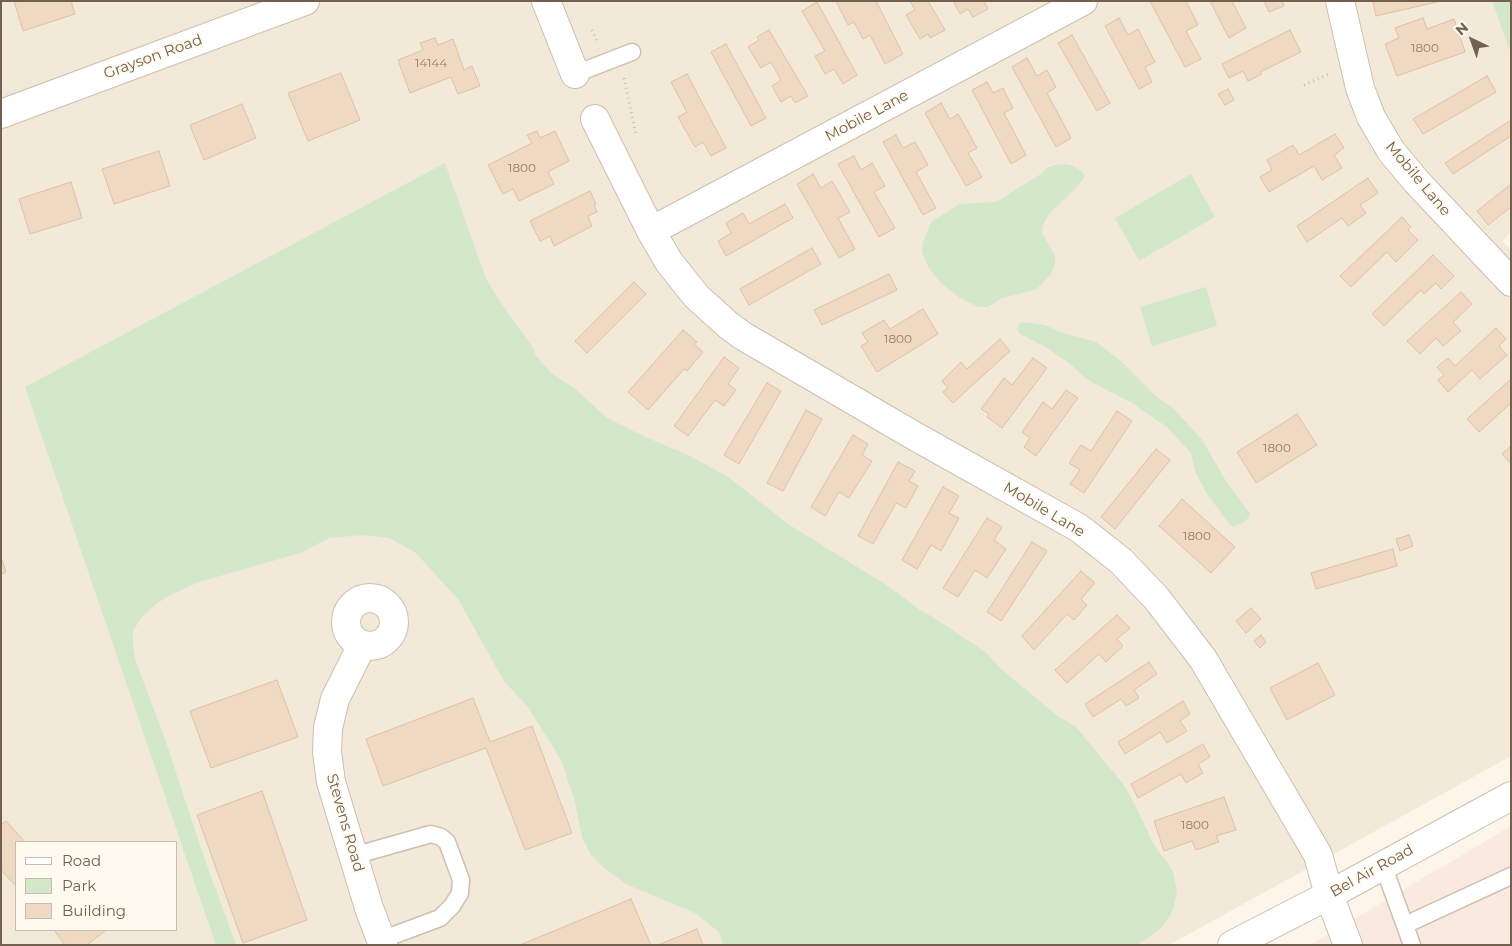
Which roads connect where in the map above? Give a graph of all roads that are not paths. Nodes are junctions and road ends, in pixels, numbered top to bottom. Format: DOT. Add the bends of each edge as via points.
graph roads {
  1 [pos="304,1"];
  2 [pos="546,1"];
  3 [pos="1083,1"];
  4 [pos="1340,1"];
  5 [pos="632,52"];
  6 [pos="575,74"];
  7 [pos="1,114"];
  8 [pos="595,118"];
  9 [pos="651,231"];
  10 [pos="1511,282"];
  11 [pos="362,645"];
  12 [pos="1511,796"];
  13 [pos="353,856"];
  14 [pos="1383,865"];
  15 [pos="1511,876"];
  16 [pos="1329,895"];
  17 [pos="1405,925"];
  18 [pos="382,942"];
  19 [pos="1232,945"];
  20 [pos="1348,945"];
  21 [pos="1412,945"];
  1 -- 7 [label="street, Grayson Road"];
  2 -- 6 [label="street"];
  3 -- 9 [label="street, Mobile Lane"];
  4 -- 10 [label="street, Mobile Lane" via="1360,88 1371,117 1391,151"];
  5 -- 6 [label="lane"];
  8 -- 9 [label="street, Mobile Lane"];
  9 -- 16 [label="street, Mobile Lane" via="669,262 696,296 743,336 1079,528 1120,561 1157,599 1203,660 1318,855"];
  11 -- 13 [label="street, Stevens Road" via="335,699 328,728 331,782"];
  12 -- 14 [label="street, Bel Air Road"];
  13 -- 18 [label="street, Stevens Road"];
  13 -- 18 [label="lane" via="431,834 447,842 461,880 460,893 440,918"];
  14 -- 16 [label="street, Bel Air Road"];
  14 -- 17 [label="lane"];
  15 -- 17 [label="lane"];
  16 -- 19 [label="street, Bel Air Road"];
  16 -- 20 [label="street, Mobile Lane"];
  17 -- 21 [label="lane"];
}
